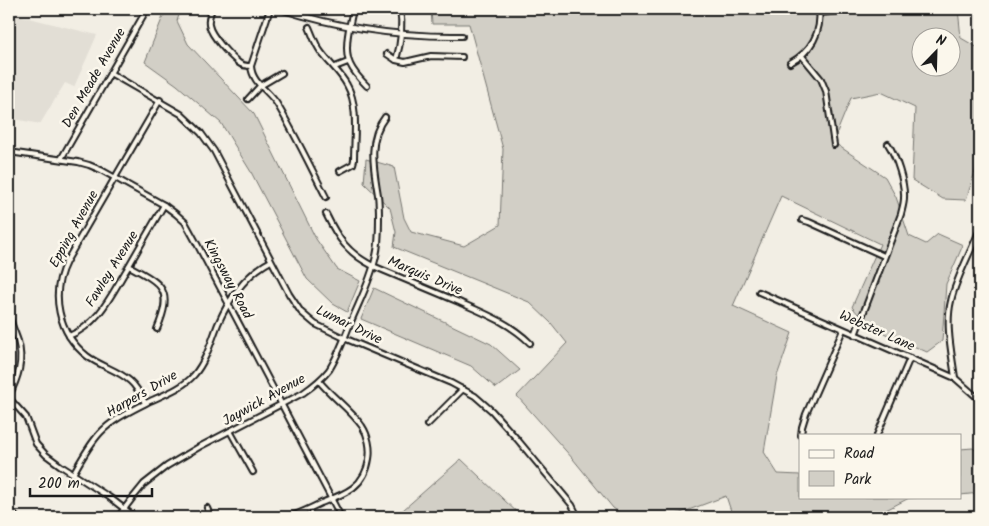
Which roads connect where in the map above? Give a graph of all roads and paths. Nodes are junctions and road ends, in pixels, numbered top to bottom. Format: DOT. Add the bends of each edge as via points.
graph roads {
  1 [pos="147,9"];
  2 [pos="212,9"];
  3 [pos="270,9"];
  4 [pos="280,9"];
  5 [pos="353,9"];
  6 [pos="400,9"];
  7 [pos="864,9"];
  8 [pos="819,11"];
  9 [pos="309,27"];
  10 [pos="349,27"];
  11 [pos="401,34"];
  12 [pos="462,36"];
  13 [pos="387,54"];
  14 [pos="802,56"];
  15 [pos="462,57"];
  16 [pos="396,60"];
  17 [pos="348,62"];
  18 [pos="790,63"];
  19 [pos="251,66"];
  20 [pos="335,67"];
  21 [pos="110,73"];
  22 [pos="282,73"];
  23 [pos="260,86"];
  24 [pos="367,86"];
  25 [pos="248,99"];
  26 [pos="160,100"];
  27 [pos="385,117"];
  28 [pos="888,144"];
  29 [pos="834,145"];
  30 [pos="9,152"];
  31 [pos="61,159"];
  32 [pos="340,171"];
  33 [pos="115,177"];
  34 [pos="326,197"];
  35 [pos="164,205"];
  36 [pos="326,214"];
  37 [pos="802,220"];
  38 [pos="980,229"];
  39 [pos="884,256"];
  40 [pos="270,261"];
  41 [pos="129,266"];
  42 [pos="374,266"];
  43 [pos="758,292"];
  44 [pos="228,303"];
  45 [pos="9,314"];
  46 [pos="157,329"];
  47 [pos="843,330"];
  48 [pos="855,335"];
  49 [pos="69,336"];
  50 [pos="344,338"];
  51 [pos="530,343"];
  52 [pos="910,358"];
  53 [pos="955,378"];
  54 [pos="319,381"];
  55 [pos="463,389"];
  56 [pos="9,397"];
  57 [pos="980,400"];
  58 [pos="145,403"];
  59 [pos="282,404"];
  60 [pos="427,425"];
  61 [pos="230,431"];
  62 [pos="801,434"];
  63 [pos="877,434"];
  64 [pos="253,472"];
  65 [pos="73,474"];
  66 [pos="332,499"];
  67 [pos="9,508"];
  68 [pos="124,508"];
  69 [pos="207,508"];
  70 [pos="16,517"];
  71 [pos="118,517"];
  72 [pos="135,517"];
  73 [pos="211,517"];
  74 [pos="289,517"];
  75 [pos="341,517"];
  76 [pos="578,517"];
  1 -- 21 [label="street, Den Meade Avenue"];
  2 -- 19 [label="street" via="209,23 214,38 239,63"];
  3 -- 19 [label="street"];
  4 -- 10 [label="street"];
  5 -- 10 [label="street"];
  6 -- 11 [label="street"];
  7 -- 8 [label="street"];
  8 -- 14 [label="street" via="816,36"];
  9 -- 20 [label="street" via="318,49"];
  10 -- 11 [label="street"];
  10 -- 17 [label="street"];
  11 -- 12 [label="street"];
  11 -- 16 [label="street"];
  13 -- 16 [label="street"];
  14 -- 18 [label="street"];
  14 -- 29 [label="street" via="821,79 826,91"];
  15 -- 16 [label="street"];
  17 -- 20 [label="street"];
  17 -- 24 [label="street"];
  19 -- 23 [label="street"];
  20 -- 32 [label="street" via="347,84 354,111 354,160 353,164"];
  21 -- 26 [label="street, Lumar Drive"];
  21 -- 31 [label="street, Den Meade Avenue"];
  22 -- 23 [label="street"];
  23 -- 25 [label="street"];
  23 -- 34 [label="street" via="276,103"];
  26 -- 33 [label="street, Epping Avenue"];
  26 -- 40 [label="street, Lumar Drive" via="187,118 205,137"];
  27 -- 42 [label="street, Jaywick Avenue" via="378,127 373,153 379,212"];
  28 -- 39 [label="street" via="900,174 904,200"];
  30 -- 31 [label="street, Kingsway Road"];
  31 -- 33 [label="street, Kingsway Road" via="89,165"];
  33 -- 35 [label="street, Kingsway Road"];
  33 -- 49 [label="street, Epping Avenue" via="60,279 58,306"];
  35 -- 41 [label="street, Fawley Avenue"];
  35 -- 44 [label="street, Kingsway Road" via="187,226"];
  36 -- 42 [label="street, Marquis Drive" via="345,247"];
  37 -- 39 [label="street"];
  38 -- 53 [label="street" via="951,300 949,320"];
  39 -- 48 [label="street"];
  40 -- 44 [label="street, Harpers Drive" via="256,271"];
  40 -- 50 [label="street, Lumar Drive" via="301,312 315,324"];
  41 -- 46 [label="street" via="153,279 162,292 165,306"];
  41 -- 49 [label="street, Fawley Avenue" via="98,315"];
  42 -- 50 [label="street, Jaywick Avenue"];
  42 -- 51 [label="street, Marquis Drive" via="484,313"];
  43 -- 47 [label="street, Webster Lane"];
  44 -- 58 [label="street, Harpers Drive" via="206,356 194,375 180,386"];
  44 -- 59 [label="street, Kingsway Road"];
  45 -- 56 [label="street" via="21,357 20,370"];
  47 -- 48 [label="street, Webster Lane"];
  47 -- 62 [label="street" via="804,420"];
  48 -- 52 [label="street, Webster Lane"];
  49 -- 58 [label="street, Epping Avenue" via="86,355 129,380"];
  50 -- 54 [label="street, Jaywick Avenue" via="331,366"];
  50 -- 55 [label="street, Lumar Drive"];
  52 -- 53 [label="street, Webster Lane"];
  52 -- 63 [label="street"];
  53 -- 57 [label="street, Webster Lane"];
  54 -- 59 [label="street, Jaywick Avenue"];
  54 -- 66 [label="street" via="361,424 370,450 360,482"];
  55 -- 60 [label="street"];
  55 -- 76 [label="street, Lumar Drive" via="478,398 502,421 564,495"];
  56 -- 65 [label="street" via="26,417 40,449"];
  58 -- 65 [label="street, Harpers Drive" via="104,430"];
  59 -- 61 [label="street, Jaywick Avenue"];
  59 -- 66 [label="street, Kingsway Road"];
  61 -- 64 [label="street"];
  61 -- 68 [label="street, Jaywick Avenue" via="167,466 144,484"];
  65 -- 68 [label="street"];
  66 -- 74 [label="street"];
  66 -- 75 [label="street, Kingsway Road"];
  67 -- 70 [label="street"];
  68 -- 71 [label="street, Jaywick Avenue"];
  68 -- 72 [label="street"];
  69 -- 73 [label="street"];
}
